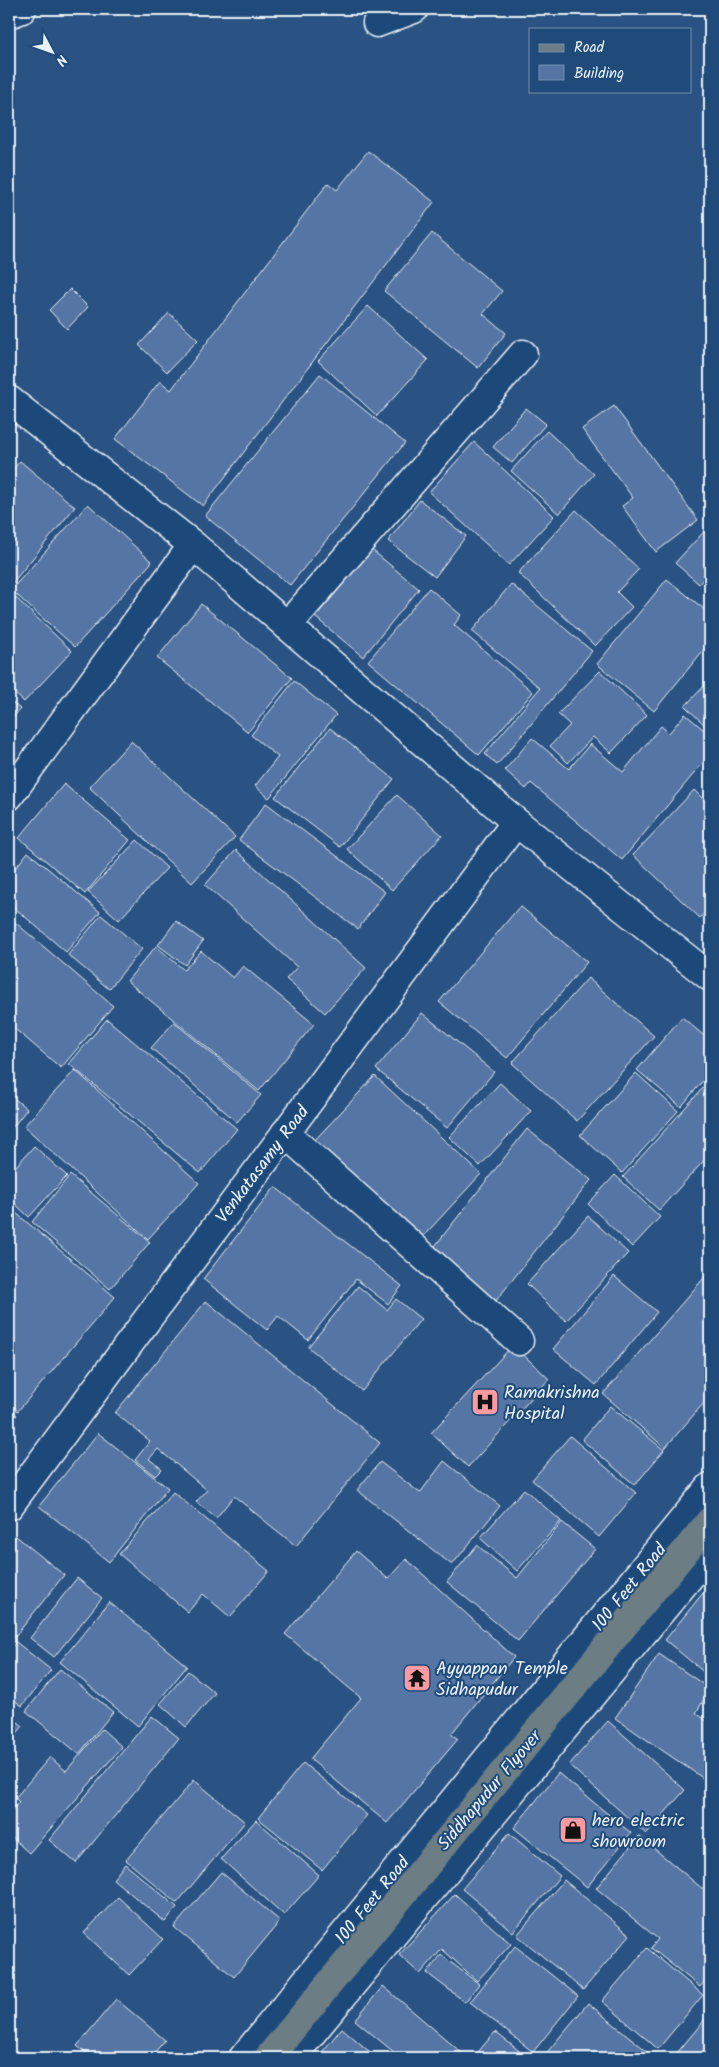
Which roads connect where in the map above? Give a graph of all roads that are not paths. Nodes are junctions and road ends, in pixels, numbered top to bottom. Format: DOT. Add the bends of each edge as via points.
graph roads {
  1 [pos="22,9"];
  2 [pos="414,9"];
  3 [pos="9,14"];
  4 [pos="377,23"];
  5 [pos="523,354"];
  6 [pos="9,400"];
  7 [pos="193,545"];
  8 [pos="287,626"];
  9 [pos="9,796"];
  10 [pos="516,822"];
  11 [pos="710,977"];
  12 [pos="285,1133"];
  13 [pos="519,1341"];
  14 [pos="710,1487"];
  15 [pos="9,1506"];
  16 [pos="710,1521"];
  17 [pos="710,1552"];
  18 [pos="243,2058"];
  19 [pos="268,2058"];
  20 [pos="291,2058"];
  1 -- 3 [label="street"];
  2 -- 4 [label="street"];
  5 -- 8 [label="street"];
  6 -- 7 [label="street"];
  7 -- 8 [label="street"];
  7 -- 9 [label="street"];
  8 -- 10 [label="street"];
  10 -- 11 [label="street"];
  10 -- 12 [label="street, Venkatasamy Road"];
  12 -- 13 [label="street"];
  12 -- 15 [label="street, Venkatasamy Road"];
  14 -- 18 [label="street, 100 Feet Road"];
  16 -- 19 [label="main road, Siddhapudur Flyover"];
  17 -- 20 [label="street"];
}
